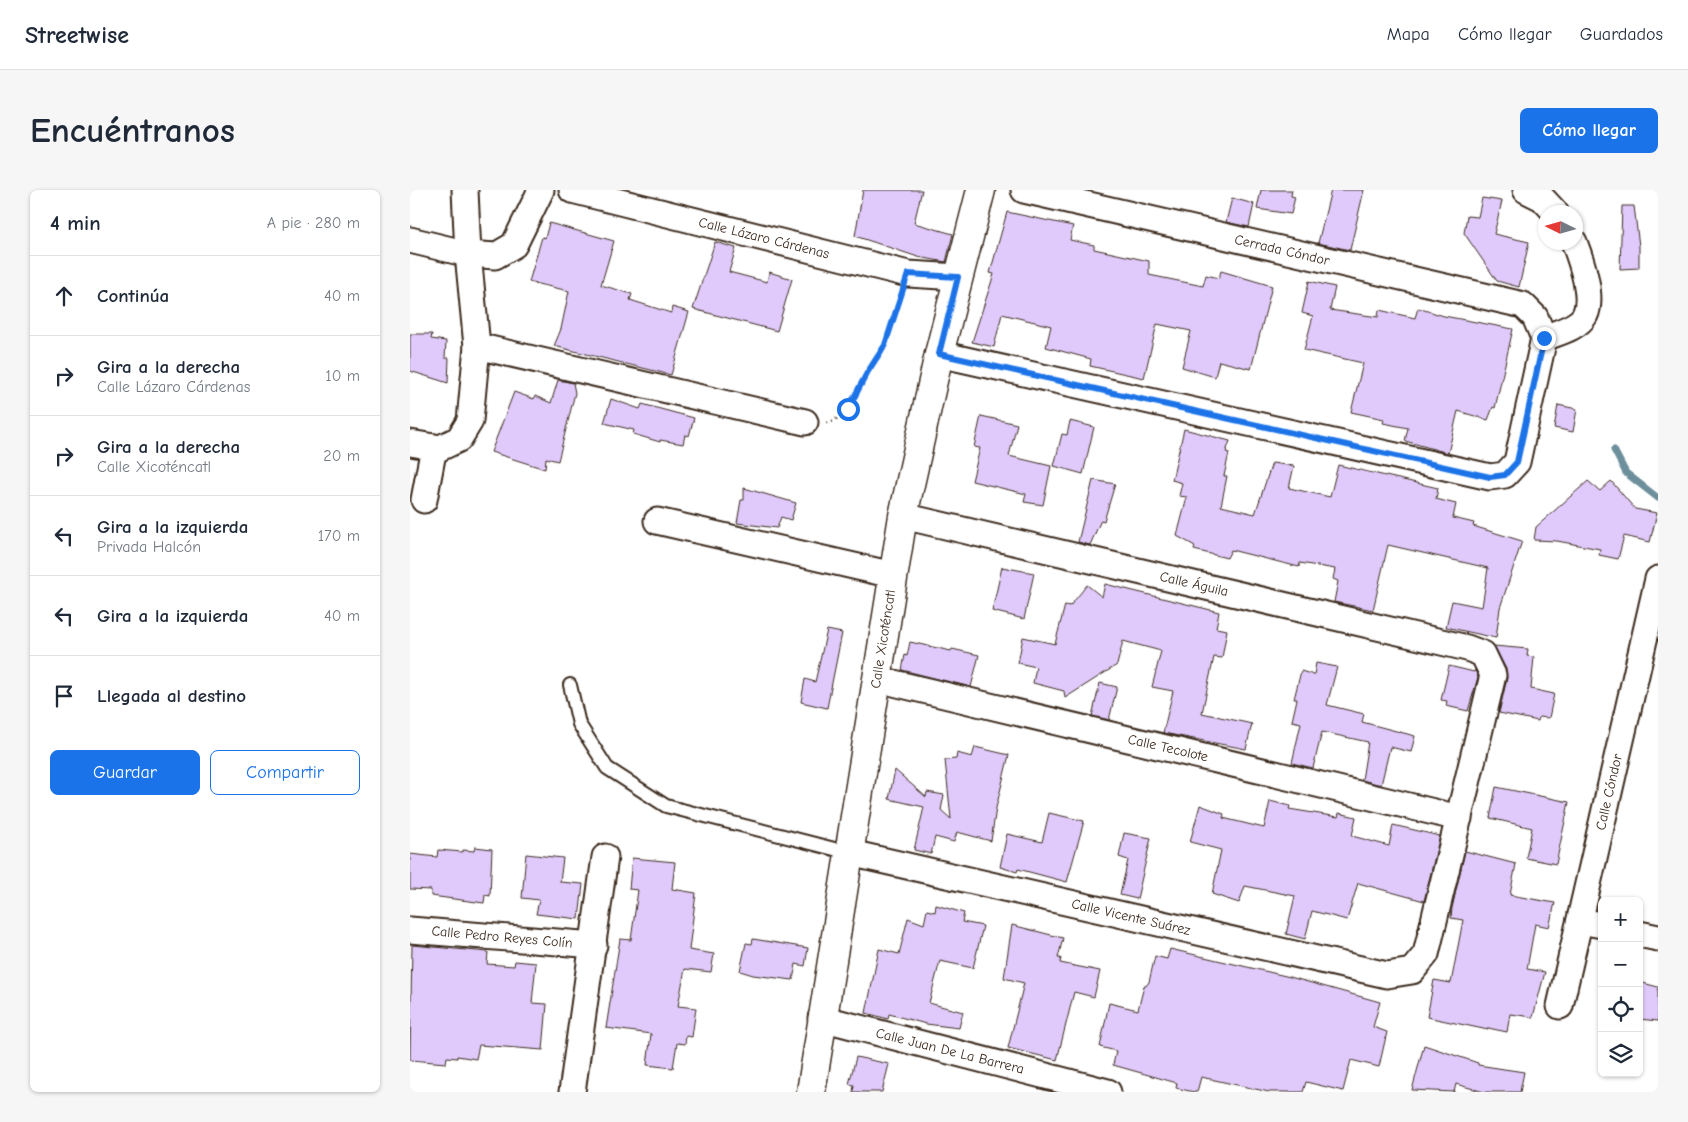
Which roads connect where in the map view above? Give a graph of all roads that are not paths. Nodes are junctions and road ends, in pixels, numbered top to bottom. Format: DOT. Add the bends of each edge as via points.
graph roads {
  1 [pos="465,190"];
  2 [pos="541,190"];
  3 [pos="572,190"];
  4 [pos="981,190"];
  5 [pos="1024,190"];
  6 [pos="1526,190"];
  7 [pos="1548,205"];
  8 [pos="410,240"];
  9 [pos="1576,250"];
  10 [pos="468,254"];
  11 [pos="958,277"];
  12 [pos="1540,328"];
  13 [pos="477,346"];
  14 [pos="939,354"];
  15 [pos="805,422"];
  16 [pos="422,445"];
  17 [pos="424,500"];
  18 [pos="903,516"];
  19 [pos="657,521"];
  20 [pos="893,575"];
  21 [pos="1658,579"];
  22 [pos="877,679"];
  23 [pos="570,685"];
  24 [pos="1459,818"];
  25 [pos="850,854"];
  26 [pos="605,857"];
  27 [pos="1591,923"];
  28 [pos="410,930"];
  29 [pos="1643,935"];
  30 [pos="1658,938"];
  31 [pos="594,945"];
  32 [pos="1560,1006"];
  33 [pos="821,1018"];
  34 [pos="572,1092"];
  35 [pos="810,1092"];
  36 [pos="1108,1092"];
  1 -- 10 [label="street"];
  2 -- 10 [label="street" via="514,245 495,256"];
  3 -- 11 [label="street, Calle Lázaro Cárdenas" via="908,274"];
  4 -- 11 [label="main road, Calle Xicoténcatl"];
  5 -- 12 [label="street, Cerrada Cóndor" via="1523,305"];
  6 -- 7 [label="street"];
  8 -- 10 [label="street"];
  9 -- 12 [label="street" via="1588,294 1585,316 1572,327"];
  10 -- 13 [label="street"];
  11 -- 14 [label="main road, Calle Xicoténcatl"];
  12 -- 14 [label="street" via="1517,462 1505,475 1490,477"];
  13 -- 15 [label="street"];
  13 -- 16 [label="street" via="470,421 459,439 440,448"];
  14 -- 18 [label="main road, Calle Xicoténcatl"];
  16 -- 17 [label="street"];
  18 -- 20 [label="main road, Calle Xicoténcatl"];
  18 -- 24 [label="street, Calle Águila" via="1483,654 1493,675"];
  19 -- 20 [label="street"];
  20 -- 22 [label="main road, Calle Xicoténcatl"];
  21 -- 27 [label="street, Calle Cóndor"];
  22 -- 24 [label="street, Calle Tecolote"];
  22 -- 25 [label="main road, Calle Xicoténcatl"];
  23 -- 25 [label="lane" via="579,724 607,768 666,806"];
  24 -- 25 [label="street, Calle Vicente Suárez" via="1426,954 1412,971 1386,975"];
  25 -- 33 [label="main road, Calle Xicoténcatl"];
  26 -- 31 [label="street"];
  27 -- 32 [label="street, Calle Cóndor"];
  28 -- 31 [label="street, Calle Pedro Reyes Colín"];
  29 -- 30 [label="street"];
  31 -- 34 [label="street"];
  33 -- 35 [label="main road, Calle Xicoténcatl"];
  33 -- 36 [label="street, Calle Juan De La Barrera"];
}
